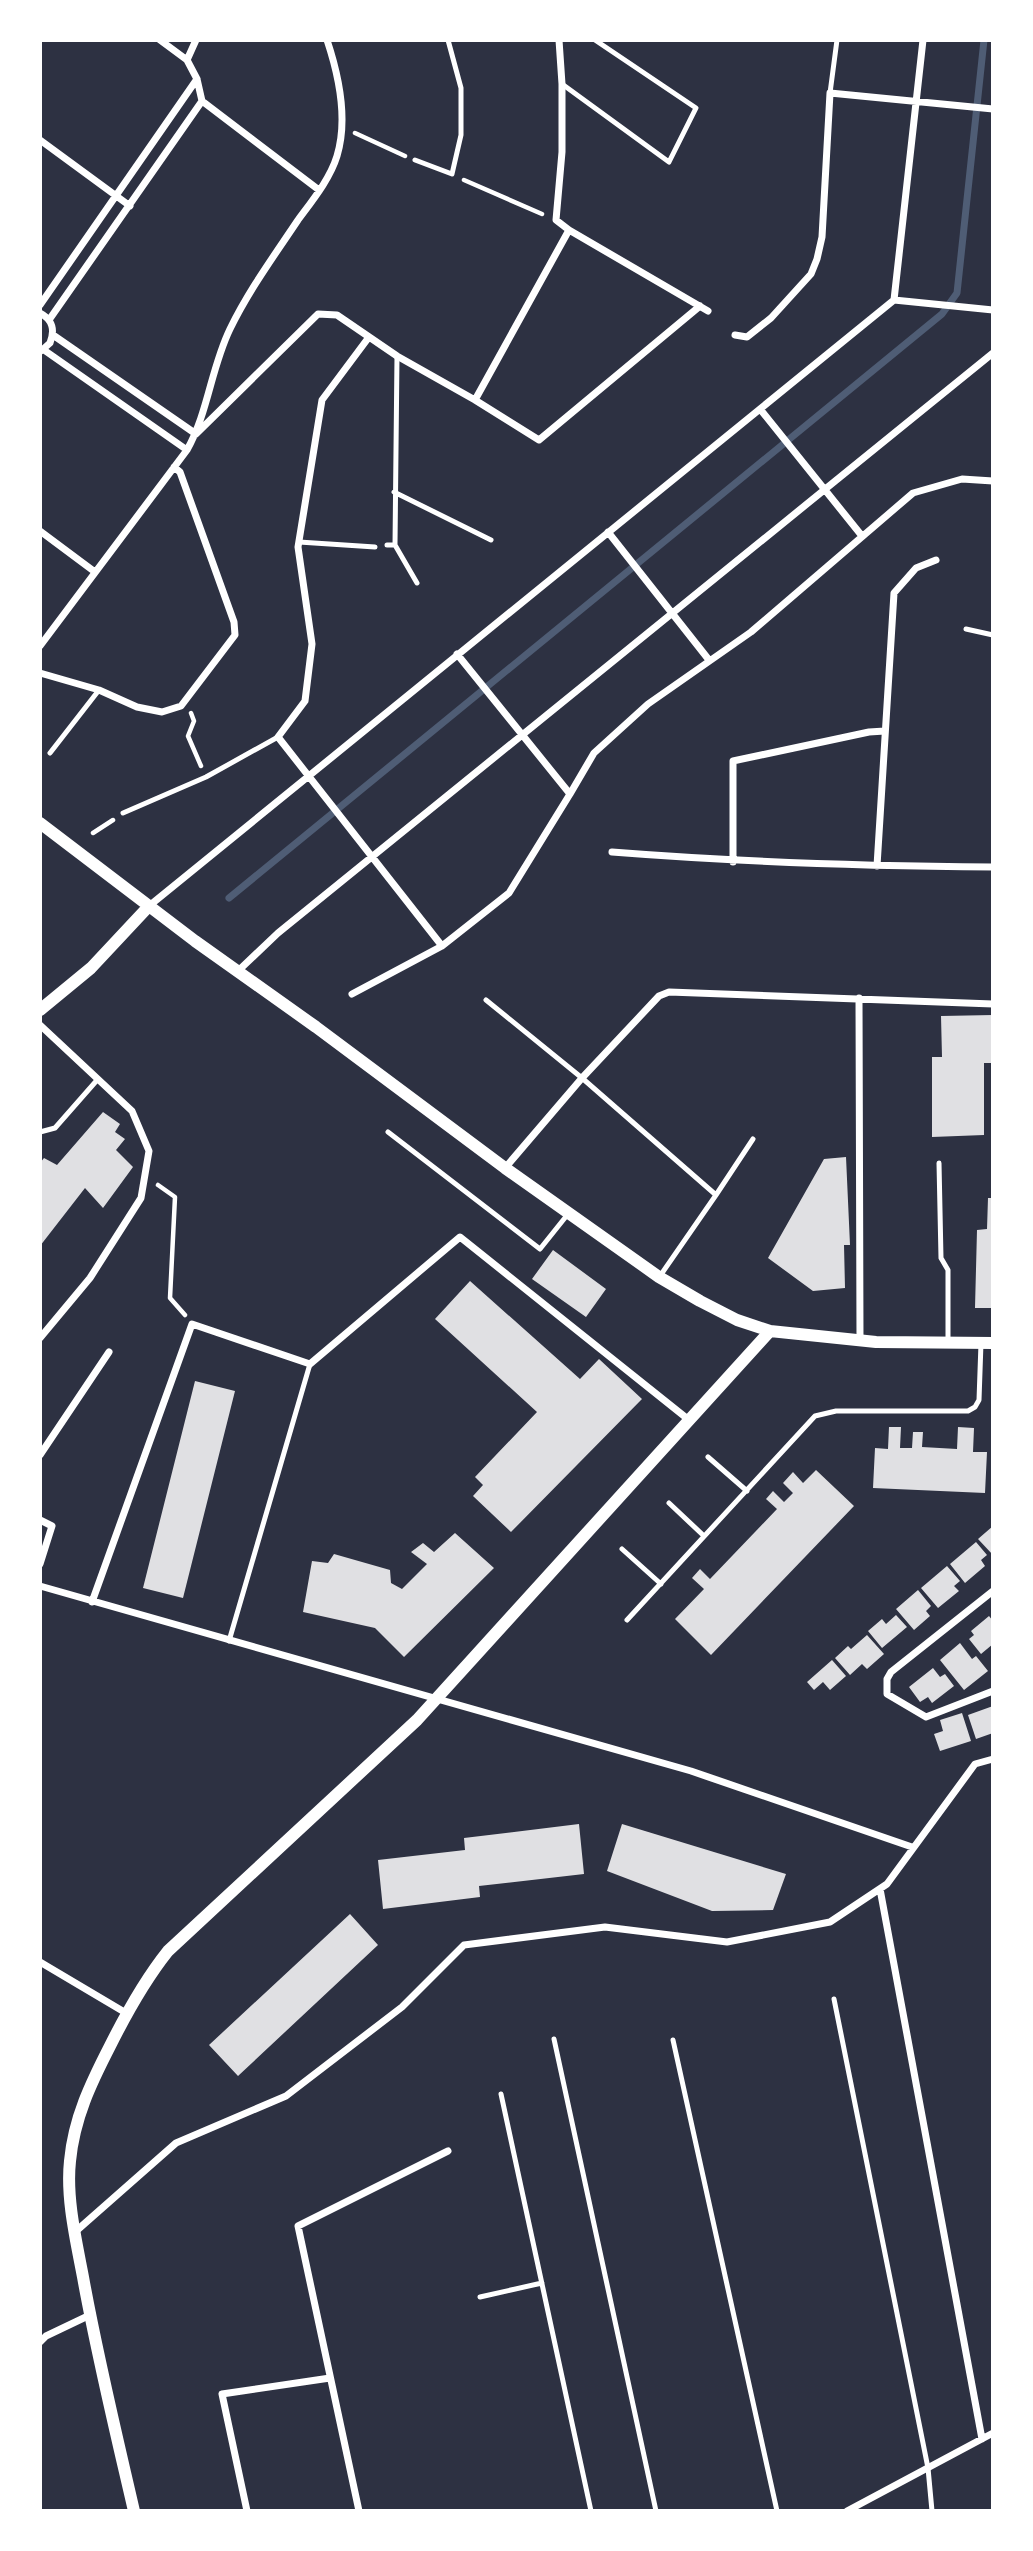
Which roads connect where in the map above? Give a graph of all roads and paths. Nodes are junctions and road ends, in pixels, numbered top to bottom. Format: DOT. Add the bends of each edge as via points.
graph roads {
  1 [pos="160,40"];
  2 [pos="196,40"];
  3 [pos="327,40"];
  4 [pos="448,40"];
  5 [pos="559,40"];
  6 [pos="595,40"];
  7 [pos="837,40"];
  8 [pos="923,40"];
  9 [pos="187,60"];
  10 [pos="197,79"];
  11 [pos="562,84"];
  12 [pos="830,93"];
  13 [pos="202,101"];
  14 [pos="917,101"];
  15 [pos="993,109"];
  16 [pos="342,128"];
  17 [pos="40,140"];
  18 [pos="415,160"];
  19 [pos="452,174"];
  20 [pos="319,190"];
  21 [pos="115,195"];
  22 [pos="130,206"];
  23 [pos="556,220"];
  24 [pos="569,230"];
  25 [pos="894,300"];
  26 [pos="40,305"];
  27 [pos="700,306"];
  28 [pos="993,310"];
  29 [pos="708,311"];
  30 [pos="40,313"];
  31 [pos="49,320"];
  32 [pos="53,335"];
  33 [pos="735,335"];
  34 [pos="369,337"];
  35 [pos="42,351"];
  36 [pos="993,353"];
  37 [pos="397,356"];
  38 [pos="475,400"];
  39 [pos="760,409"];
  40 [pos="196,434"];
  41 [pos="187,450"];
  42 [pos="174,467"];
  43 [pos="993,481"];
  44 [pos="825,489"];
  45 [pos="394,492"];
  46 [pos="40,531"];
  47 [pos="608,532"];
  48 [pos="862,536"];
  49 [pos="491,540"];
  50 [pos="299,542"];
  51 [pos="387,545"];
  52 [pos="395,545"];
  53 [pos="375,547"];
  54 [pos="936,560"];
  55 [pos="95,572"];
  56 [pos="417,583"];
  57 [pos="672,613"];
  58 [pos="966,629"];
  59 [pos="993,635"];
  60 [pos="40,646"];
  61 [pos="457,654"];
  62 [pos="709,660"];
  63 [pos="40,673"];
  64 [pos="99,690"];
  65 [pos="187,699"];
  66 [pos="885,731"];
  67 [pos="522,735"];
  68 [pos="278,737"];
  69 [pos="50,753"];
  70 [pos="309,776"];
  71 [pos="206,777"];
  72 [pos="570,794"];
  73 [pos="123,813"];
  74 [pos="40,823"];
  75 [pos="93,833"];
  76 [pos="612,852"];
  77 [pos="372,856"];
  78 [pos="733,862"];
  79 [pos="877,866"];
  80 [pos="993,867"];
  81 [pos="149,906"];
  82 [pos="442,946"];
  83 [pos="238,971"];
  84 [pos="352,994"];
  85 [pos="859,998"];
  86 [pos="486,1000"];
  87 [pos="993,1004"];
  88 [pos="40,1010"];
  89 [pos="40,1025"];
  90 [pos="582,1078"];
  91 [pos="98,1079"];
  92 [pos="40,1132"];
  93 [pos="388,1132"];
  94 [pos="753,1139"];
  95 [pos="939,1163"];
  96 [pos="506,1168"];
  97 [pos="716,1195"];
  98 [pos="175,1197"];
  99 [pos="568,1214"];
  100 [pos="659,1277"];
  101 [pos="170,1298"];
  102 [pos="770,1331"];
  103 [pos="40,1338"];
  104 [pos="860,1340"];
  105 [pos="948,1343"];
  106 [pos="987,1343"];
  107 [pos="109,1352"];
  108 [pos="310,1364"];
  109 [pos="689,1420"];
  110 [pos="40,1455"];
  111 [pos="708,1457"];
  112 [pos="747,1490"];
  113 [pos="669,1503"];
  114 [pos="40,1521"];
  115 [pos="705,1536"];
  116 [pos="622,1549"];
  117 [pos="40,1564"];
  118 [pos="661,1584"];
  119 [pos="40,1586"];
  120 [pos="993,1591"];
  121 [pos="92,1602"];
  122 [pos="628,1620"];
  123 [pos="229,1641"];
  124 [pos="993,1691"];
  125 [pos="436,1700"];
  126 [pos="993,1759"];
  127 [pos="912,1847"];
  128 [pos="880,1889"];
  129 [pos="40,1962"];
  130 [pos="834,1999"];
  131 [pos="126,2013"];
  132 [pos="554,2039"];
  133 [pos="673,2040"];
  134 [pos="501,2094"];
  135 [pos="448,2151"];
  136 [pos="75,2232"];
  137 [pos="542,2283"];
  138 [pos="480,2297"];
  139 [pos="90,2315"];
  140 [pos="40,2342"];
  141 [pos="330,2378"];
  142 [pos="993,2433"];
  143 [pos="982,2439"];
  144 [pos="928,2468"];
  145 [pos="134,2511"];
  146 [pos="247,2511"];
  147 [pos="359,2511"];
  148 [pos="591,2511"];
  149 [pos="656,2511"];
  150 [pos="777,2511"];
  151 [pos="847,2511"];
  152 [pos="932,2511"];
  1 -- 9 [label="street"];
  2 -- 9 [label="street"];
  3 -- 16 [label="street"];
  4 -- 19 [label="lane" via="461,88 461,135"];
  5 -- 11 [label="street"];
  6 -- 11 [label="lane" via="696,108 669,162"];
  7 -- 12 [label="lane"];
  8 -- 14 [label="street"];
  9 -- 10 [label="street"];
  10 -- 13 [label="street"];
  10 -- 21 [label="street"];
  11 -- 23 [label="street"];
  12 -- 14 [label="street"];
  12 -- 33 [label="street" via="822,237 811,274 771,318 747,337"];
  13 -- 20 [label="street"];
  13 -- 22 [label="street"];
  14 -- 15 [label="street"];
  14 -- 25 [label="street"];
  16 -- 18 [label="path"];
  16 -- 20 [label="street" via="337,158"];
  17 -- 21 [label="street"];
  18 -- 19 [label="lane"];
  19 -- 23 [label="path"];
  20 -- 40 [label="street" via="248,293 223,343"];
  21 -- 22 [label="street"];
  21 -- 26 [label="street"];
  22 -- 31 [label="street"];
  23 -- 24 [label="street"];
  24 -- 27 [label="street"];
  24 -- 38 [label="street"];
  25 -- 28 [label="street"];
  25 -- 39 [label="street"];
  27 -- 29 [label="street"];
  27 -- 38 [label="street" via="539,440"];
  30 -- 31 [label="street"];
  31 -- 32 [label="street"];
  32 -- 35 [label="street"];
  32 -- 40 [label="street"];
  34 -- 37 [label="street"];
  34 -- 40 [label="street" via="337,315 318,314"];
  34 -- 50 [label="street" via="322,400"];
  35 -- 41 [label="street"];
  36 -- 44 [label="street"];
  37 -- 38 [label="street"];
  37 -- 45 [label="lane"];
  39 -- 44 [label="street"];
  39 -- 47 [label="street"];
  40 -- 41 [label="street"];
  41 -- 42 [label="street"];
  42 -- 55 [label="street"];
  42 -- 65 [label="street" via="180,472 235,635"];
  43 -- 48 [label="street" via="962,479 913,493"];
  44 -- 48 [label="street"];
  44 -- 57 [label="street"];
  45 -- 49 [label="lane"];
  45 -- 52 [label="lane"];
  46 -- 55 [label="street"];
  47 -- 57 [label="street"];
  47 -- 61 [label="street"];
  48 -- 62 [label="street" via="751,632"];
  50 -- 53 [label="lane"];
  50 -- 68 [label="street" via="312,644 305,701"];
  51 -- 52 [label="lane"];
  52 -- 56 [label="lane"];
  54 -- 66 [label="street" via="916,568 894,593"];
  55 -- 60 [label="street"];
  57 -- 62 [label="street"];
  57 -- 67 [label="street"];
  58 -- 59 [label="lane"];
  61 -- 67 [label="street"];
  61 -- 70 [label="street"];
  62 -- 72 [label="street" via="648,704 594,753"];
  63 -- 64 [label="street"];
  64 -- 65 [label="street" via="137,707 162,712"];
  64 -- 69 [label="lane"];
  65 -- 71 [label="path" via="194,721 188,736"];
  66 -- 78 [label="street" via="733,761"];
  66 -- 79 [label="street"];
  67 -- 72 [label="street"];
  67 -- 77 [label="street"];
  68 -- 70 [label="street"];
  68 -- 71 [label="lane"];
  70 -- 77 [label="street"];
  70 -- 81 [label="street"];
  71 -- 73 [label="lane"];
  72 -- 82 [label="street" via="509,893"];
  73 -- 75 [label="path"];
  74 -- 81 [label="street"];
  76 -- 78 [label="street"];
  77 -- 82 [label="street"];
  77 -- 83 [label="street"];
  78 -- 79 [label="street"];
  79 -- 80 [label="street"];
  81 -- 83 [label="street"];
  81 -- 88 [label="street" via="91,968"];
  82 -- 84 [label="street"];
  83 -- 96 [label="street"];
  85 -- 87 [label="street"];
  85 -- 90 [label="street" via="669,992 659,996"];
  85 -- 104 [label="street"];
  86 -- 90 [label="lane"];
  89 -- 91 [label="street"];
  90 -- 96 [label="street"];
  90 -- 97 [label="lane"];
  91 -- 92 [label="lane" via="55,1128"];
  91 -- 103 [label="street" via="132,1111 149,1151 141,1198 90,1278"];
  93 -- 99 [label="lane" via="540,1250"];
  94 -- 97 [label="lane"];
  95 -- 105 [label="lane" via="941,1258 948,1270"];
  96 -- 99 [label="street"];
  97 -- 100 [label="lane"];
  98 -- 101 [label="path"];
  99 -- 100 [label="street"];
  100 -- 102 [label="street" via="737,1320"];
  102 -- 104 [label="street"];
  102 -- 109 [label="street"];
  104 -- 105 [label="street"];
  105 -- 106 [label="street"];
  106 -- 112 [label="lane" via="979,1400 968,1411 836,1411 815,1416"];
  107 -- 110 [label="street"];
  108 -- 109 [label="street" via="460,1237"];
  108 -- 121 [label="street" via="192,1324"];
  108 -- 123 [label="lane"];
  109 -- 125 [label="street"];
  111 -- 112 [label="lane"];
  112 -- 115 [label="lane"];
  113 -- 115 [label="lane"];
  114 -- 117 [label="street" via="52,1526"];
  115 -- 118 [label="lane"];
  116 -- 118 [label="lane"];
  118 -- 122 [label="lane"];
  119 -- 121 [label="street"];
  120 -- 124 [label="street" via="891,1672 885,1687 887,1693 926,1717"];
  121 -- 123 [label="street"];
  123 -- 125 [label="street"];
  125 -- 127 [label="street" via="691,1771"];
  125 -- 131 [label="street" via="168,1951"];
  126 -- 127 [label="street" via="975,1764"];
  127 -- 128 [label="street"];
  128 -- 136 [label="street" via="830,1922 727,1942 605,1927 464,1945 402,2007 286,2096 176,2143"];
  128 -- 143 [label="street"];
  129 -- 131 [label="street"];
  130 -- 144 [label="lane"];
  131 -- 136 [label="street" via="92,2079 74,2131 70,2163"];
  132 -- 149 [label="lane"];
  133 -- 150 [label="lane"];
  134 -- 137 [label="lane"];
  135 -- 141 [label="street" via="298,2226"];
  136 -- 139 [label="street"];
  137 -- 138 [label="lane"];
  137 -- 148 [label="lane"];
  139 -- 140 [label="street"];
  139 -- 145 [label="street"];
  141 -- 146 [label="street" via="222,2394"];
  141 -- 147 [label="street"];
  142 -- 143 [label="street"];
  143 -- 144 [label="street"];
  144 -- 151 [label="street"];
  144 -- 152 [label="lane"];
}
